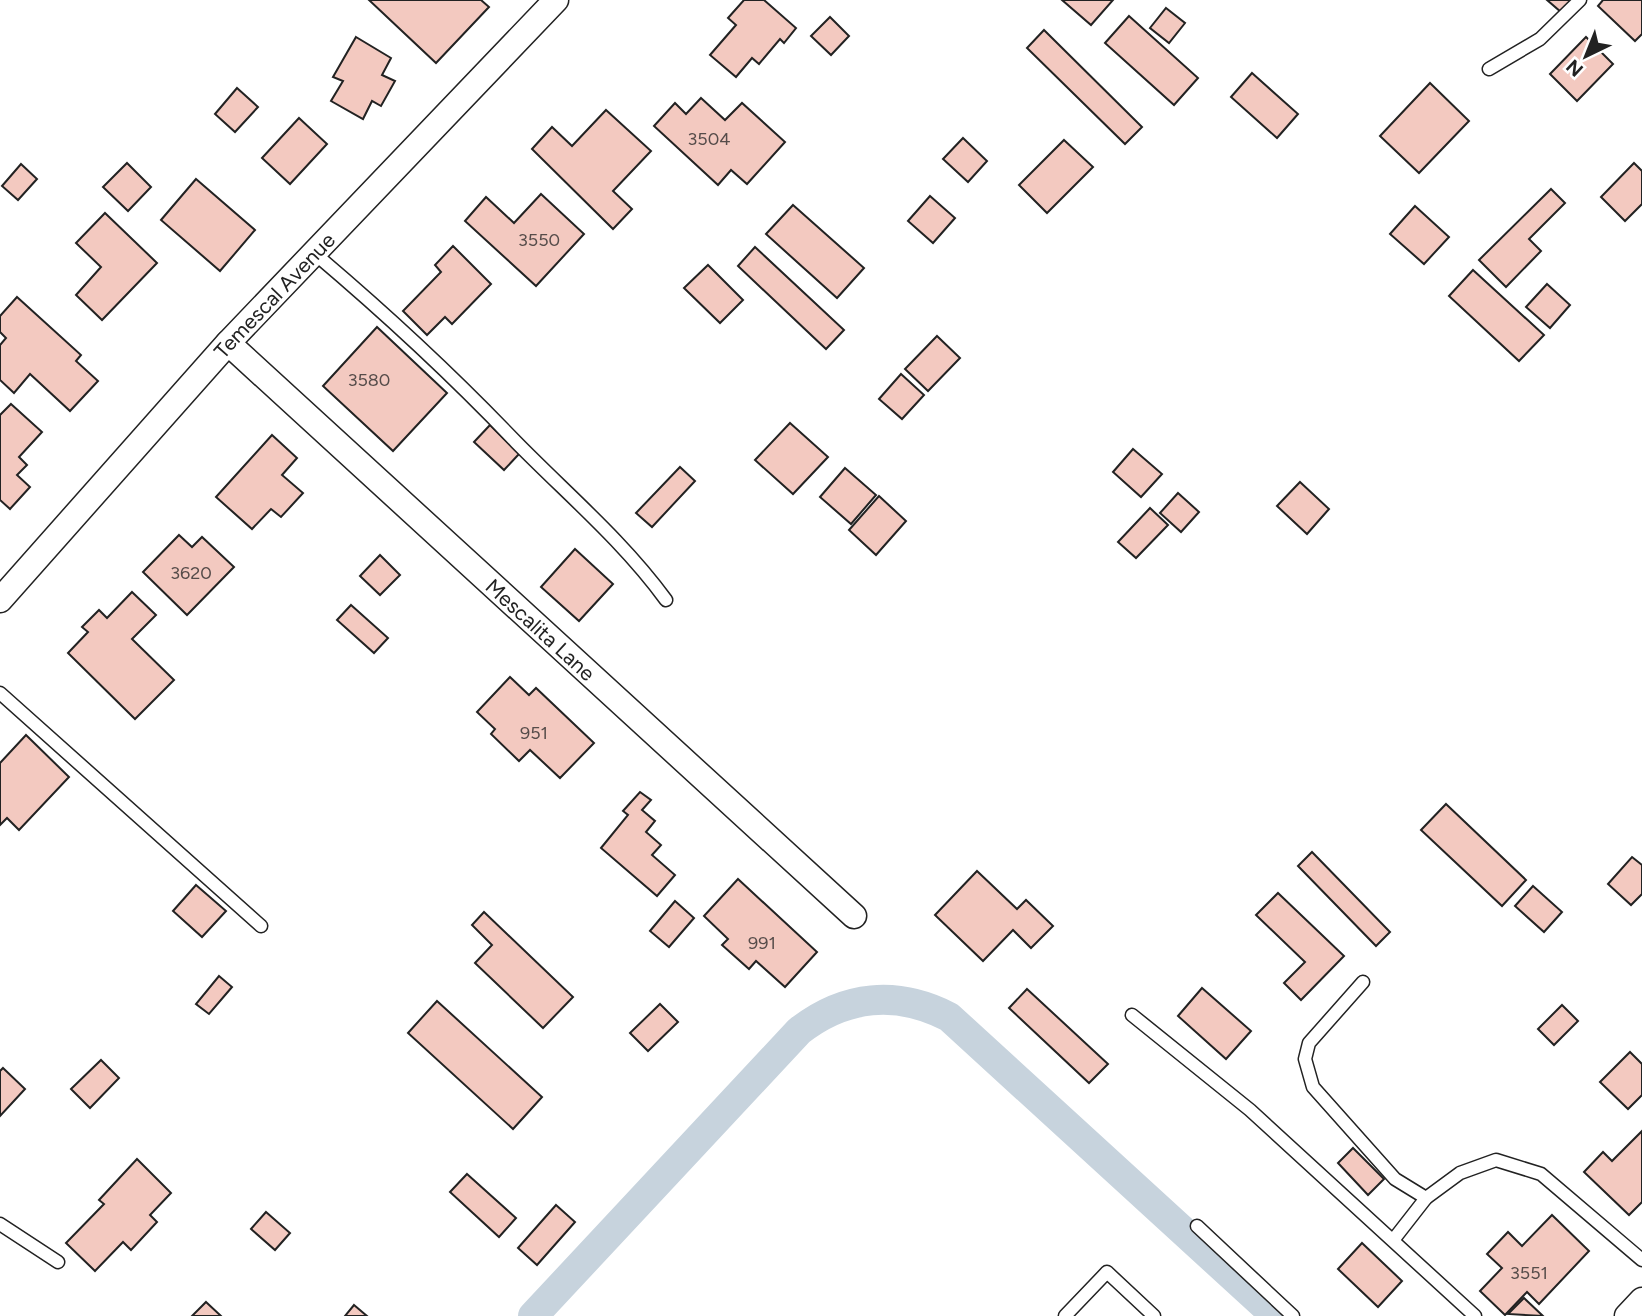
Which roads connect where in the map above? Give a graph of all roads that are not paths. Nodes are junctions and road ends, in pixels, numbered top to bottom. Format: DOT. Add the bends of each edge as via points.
graph roads {
  1 [pos="556,0"];
  2 [pos="1580,0"];
  3 [pos="1489,69"];
  4 [pos="314,253"];
  5 [pos="228,343"];
  6 [pos="0,600"];
  7 [pos="666,600"];
  8 [pos="0,693"];
  9 [pos="854,916"];
  10 [pos="261,926"];
  11 [pos="1363,982"];
  12 [pos="1132,1015"];
  13 [pos="1426,1198"];
  14 [pos="0,1224"];
  15 [pos="1197,1226"];
  16 [pos="1394,1240"];
  17 [pos="1642,1260"];
  18 [pos="58,1262"];
  19 [pos="1642,1300"];
  20 [pos="1065,1316"];
  21 [pos="1154,1316"];
  22 [pos="1293,1316"];
  23 [pos="1475,1316"];
  24 [pos="1627,1316"];
  1 -- 4 [label="street, Temescal Avenue"];
  2 -- 3 [label="lane" via="1540,39"];
  4 -- 5 [label="street, Temescal Avenue"];
  4 -- 7 [label="lane" via="480,403 610,533"];
  5 -- 6 [label="street, Temescal Avenue"];
  5 -- 9 [label="street, Mescalita Lane"];
  8 -- 10 [label="lane"];
  11 -- 13 [label="lane" via="1309,1043 1305,1059 1313,1087 1395,1179"];
  12 -- 16 [label="lane" via="1250,1110"];
  13 -- 16 [label="lane"];
  13 -- 17 [label="lane" via="1460,1173 1496,1160 1541,1174"];
  14 -- 18 [label="lane"];
  15 -- 22 [label="lane"];
  16 -- 23 [label="lane"];
  19 -- 24 [label="street"];
  20 -- 21 [label="lane" via="1107,1272"];
}
